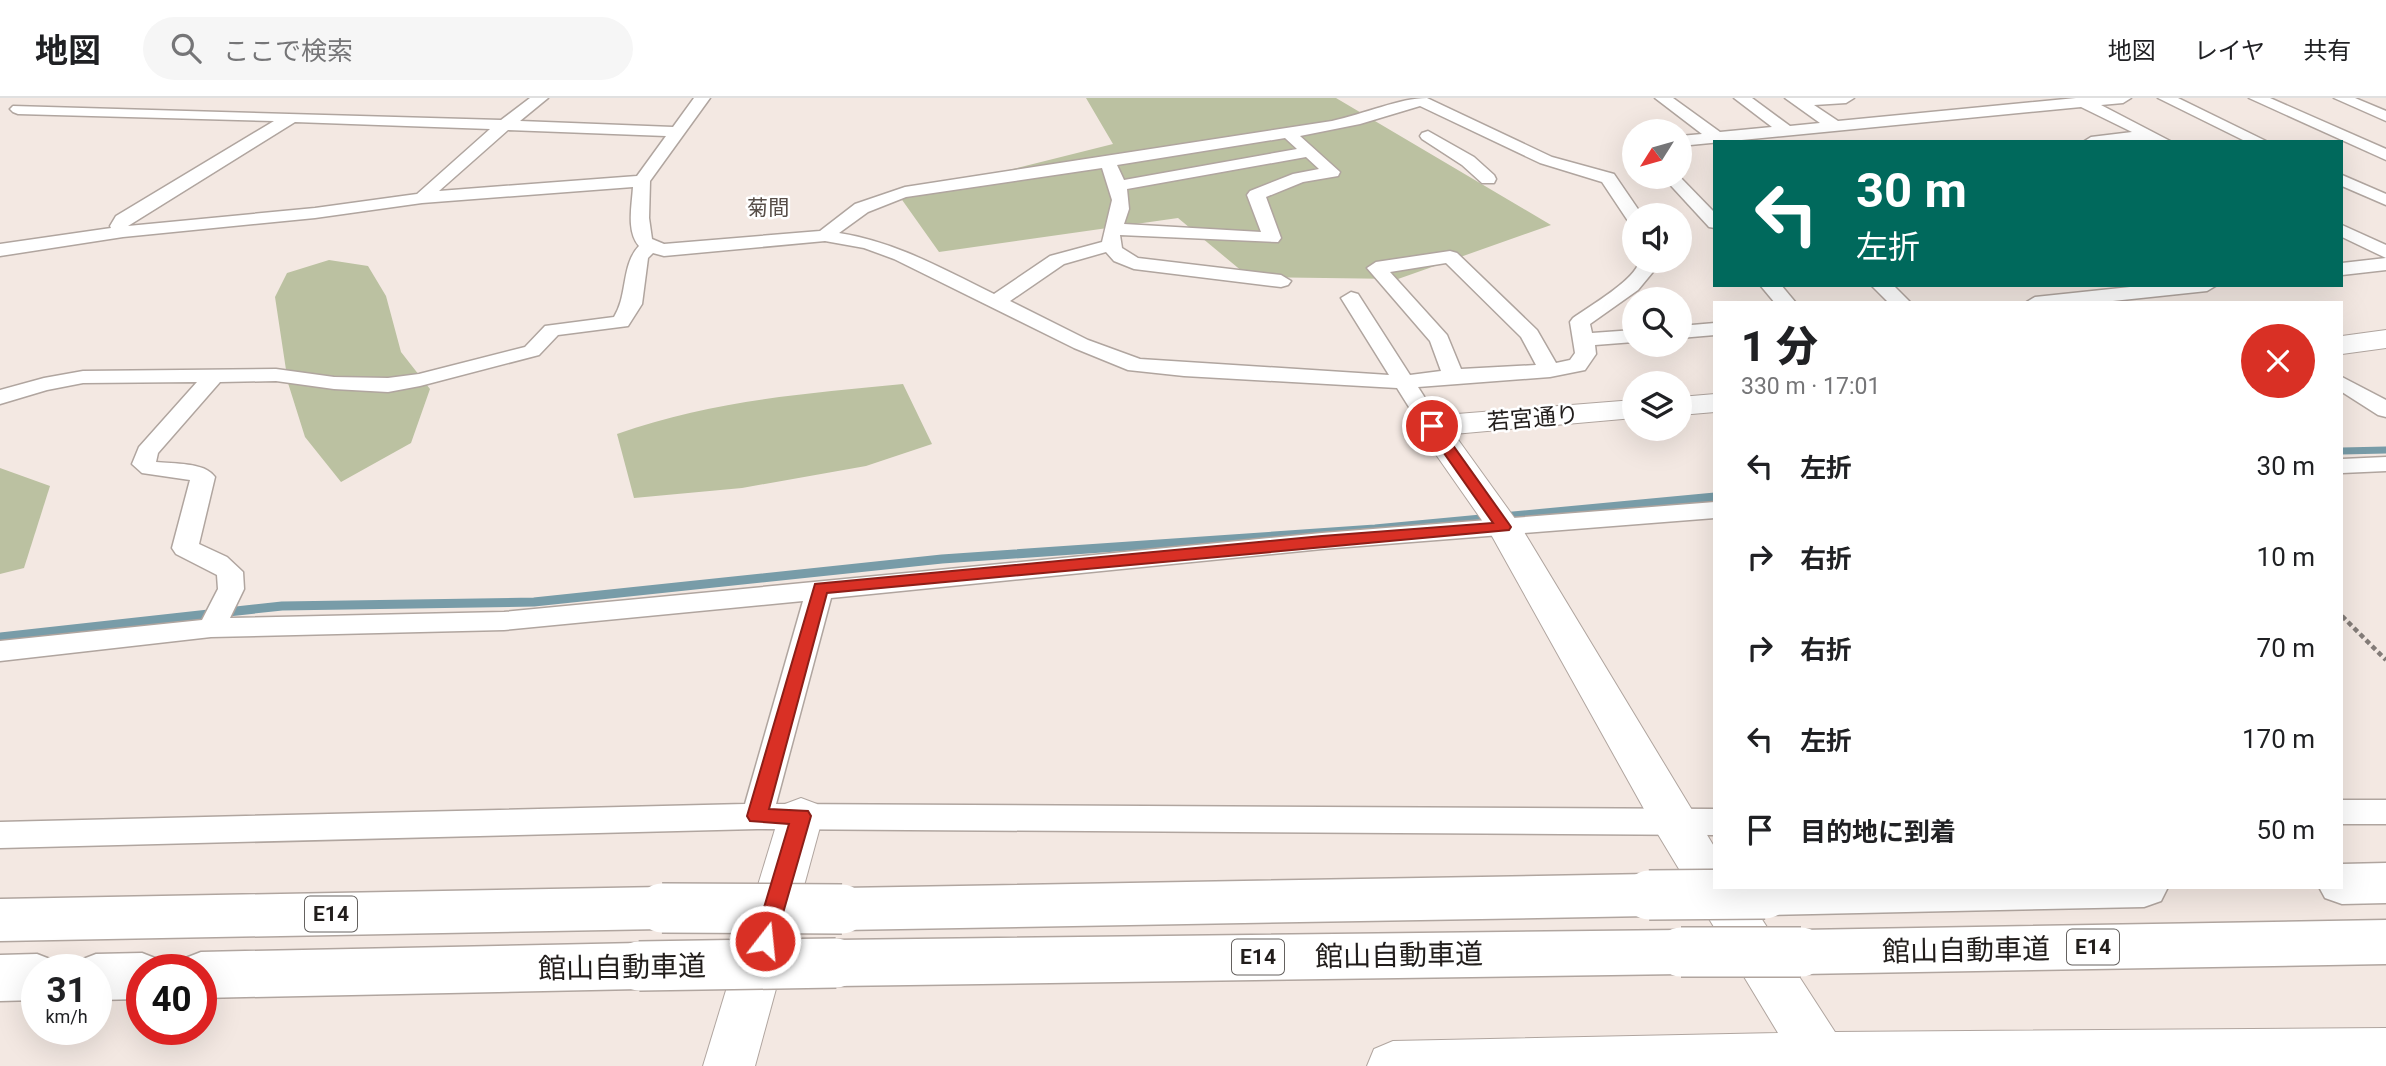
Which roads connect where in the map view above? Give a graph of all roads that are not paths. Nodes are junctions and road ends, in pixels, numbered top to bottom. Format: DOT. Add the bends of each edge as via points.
graph roads {
  1 [pos="288,98"];
  2 [pos="540,98"];
  3 [pos="702,98"];
  4 [pos="1663,98"];
  5 [pos="1742,98"];
  6 [pos="1846,98"];
  7 [pos="2123,98"];
  8 [pos="2166,98"];
  9 [pos="2257,98"];
  10 [pos="2342,98"];
  11 [pos="1417,99"];
  12 [pos="1796,100"];
  13 [pos="2046,101"];
  14 [pos="2083,102"];
  15 [pos="18,109"];
  16 [pos="2384,114"];
  17 [pos="258,118"];
  18 [pos="291,118"];
  19 [pos="1866,123"];
  20 [pos="504,125"];
  21 [pos="1835,126"];
  22 [pos="1787,131"];
  23 [pos="675,132"];
  24 [pos="1287,132"];
  25 [pos="1428,136"];
  26 [pos="1884,136"];
  27 [pos="1723,139"];
  28 [pos="2157,139"];
  29 [pos="1692,140"];
  30 [pos="2135,140"];
  31 [pos="2256,140"];
  32 [pos="1514,146"];
  33 [pos="1309,152"];
  34 [pos="2386,155"];
  35 [pos="1468,161"];
  36 [pos="1108,163"];
  37 [pos="1488,178"];
  38 [pos="2343,180"];
  39 [pos="642,181"];
  40 [pos="1116,186"];
  41 [pos="1682,189"];
  42 [pos="422,198"];
  43 [pos="2386,200"];
  44 [pos="1625,203"];
  45 [pos="1713,221"];
  46 [pos="2343,230"];
  47 [pos="124,232"];
  48 [pos="825,236"];
  49 [pos="1112,237"];
  50 [pos="649,246"];
  51 [pos="0,250"];
  52 [pos="2386,252"];
  53 [pos="2386,264"];
  54 [pos="2343,269"];
  55 [pos="1643,273"];
  56 [pos="1281,281"];
  57 [pos="1772,287"];
  58 [pos="1883,287"];
  59 [pos="2189,287"];
  60 [pos="2117,295"];
  61 [pos="1351,298"];
  62 [pos="1784,301"];
  63 [pos="1898,301"];
  64 [pos="2056,301"];
  65 [pos="995,302"];
  66 [pos="1713,330"];
  67 [pos="1692,331"];
  68 [pos="1622,337"];
  69 [pos="2386,339"];
  70 [pos="1584,340"];
  71 [pos="2343,345"];
  72 [pos="1549,371"];
  73 [pos="214,376"];
  74 [pos="1453,376"];
  75 [pos="1405,382"];
  76 [pos="2343,384"];
  77 [pos="0,397"];
  78 [pos="1713,403"];
  79 [pos="1692,405"];
  80 [pos="2386,410"];
  81 [pos="1622,411"];
  82 [pos="1432,426"];
  83 [pos="2386,464"];
  84 [pos="2343,466"];
  85 [pos="1713,510"];
  86 [pos="1504,527"];
  87 [pos="820,588"];
  88 [pos="211,628"];
  89 [pos="0,652"];
  90 [pos="2343,812"];
  91 [pos="2386,812"];
  92 [pos="779,816"];
  93 [pos="1695,822"];
  94 [pos="0,835"];
  95 [pos="1713,880"];
  96 [pos="2386,883"];
  97 [pos="2343,884"];
  98 [pos="1716,889"];
  99 [pos="2036,889"];
  100 [pos="0,920"];
  101 [pos="2386,942"];
  102 [pos="217,975"];
  103 [pos="0,978"];
  104 [pos="21,978"];
  105 [pos="2386,1052"];
  106 [pos="2088,1060"];
  107 [pos="1825,1061"];
  108 [pos="729,1066"];
  109 [pos="1393,1066"];
  1 -- 17 [label="street"];
  2 -- 20 [label="street"];
  3 -- 23 [label="street"];
  4 -- 27 [label="street"];
  5 -- 22 [label="street"];
  6 -- 12 [label="street"];
  7 -- 14 [label="street"];
  8 -- 31 [label="street"];
  9 -- 34 [label="street"];
  10 -- 16 [label="street"];
  11 -- 24 [label="street" via="1380,115"];
  11 -- 32 [label="street"];
  12 -- 21 [label="street"];
  13 -- 14 [label="street"];
  13 -- 19 [label="street"];
  14 -- 28 [label="street"];
  15 -- 17 [label="street"];
  17 -- 18 [label="street"];
  18 -- 20 [label="street"];
  18 -- 47 [label="street" via="122,220 119,226"];
  19 -- 21 [label="street"];
  19 -- 26 [label="street"];
  20 -- 23 [label="street"];
  20 -- 42 [label="street"];
  21 -- 22 [label="street"];
  22 -- 27 [label="street"];
  23 -- 39 [label="street"];
  24 -- 33 [label="street"];
  24 -- 36 [label="street"];
  25 -- 35 [label="street"];
  27 -- 29 [label="street"];
  28 -- 30 [label="street"];
  32 -- 35 [label="street"];
  32 -- 44 [label="street" via="1608,178"];
  33 -- 40 [label="street"];
  33 -- 49 [label="street" via="1332,172 1299,178 1256,195 1272,238"];
  35 -- 37 [label="street"];
  36 -- 40 [label="street"];
  36 -- 48 [label="street" via="905,192 872,201 843,218"];
  38 -- 43 [label="street"];
  39 -- 42 [label="street"];
  39 -- 50 [label="street" via="640,218 643,240"];
  40 -- 49 [label="street" via="1121,200"];
  41 -- 45 [label="street"];
  42 -- 47 [label="street"];
  46 -- 52 [label="street"];
  47 -- 51 [label="street"];
  48 -- 50 [label="street" via="664,250"];
  48 -- 65 [label="street" via="868,243 901,255"];
  49 -- 56 [label="street" via="1117,255 1134,262"];
  49 -- 65 [label="street" via="1049,264"];
  50 -- 73 [label="street" via="639,257 632,304 621,322 552,330 532,351 388,386 276,375"];
  53 -- 54 [label="street"];
  55 -- 70 [label="street" via="1580,322"];
  57 -- 62 [label="street"];
  58 -- 63 [label="street"];
  59 -- 60 [label="street"];
  60 -- 64 [label="street"];
  61 -- 75 [label="street"];
  65 -- 75 [label="street" via="1136,365"];
  66 -- 67 [label="street"];
  68 -- 70 [label="street"];
  69 -- 71 [label="street"];
  70 -- 72 [label="street" via="1586,354 1577,365"];
  72 -- 74 [label="street"];
  72 -- 74 [label="street" via="1530,334 1450,257 1376,268 1440,339"];
  73 -- 77 [label="street" via="83,377"];
  73 -- 88 [label="street" via="148,452 144,464 203,477 185,548 230,572 231,589"];
  74 -- 75 [label="street"];
  75 -- 82 [label="street"];
  76 -- 80 [label="street"];
  78 -- 79 [label="street"];
  81 -- 82 [label="street, 若宮通り"];
  82 -- 86 [label="street"];
  83 -- 84 [label="street"];
  85 -- 86 [label="street"];
  86 -- 87 [label="street"];
  86 -- 93 [label="street"];
  87 -- 88 [label="street" via="504,621"];
  87 -- 92 [label="street"];
  88 -- 89 [label="street"];
  90 -- 91 [label="street"];
  92 -- 93 [label="street"];
  92 -- 94 [label="street"];
  92 -- 108 [label="street"];
  93 -- 95 [label="street"];
  96 -- 97 [label="highway"];
  98 -- 107 [label="street"];
  99 -- 100 [label="highway, E14, bridge"];
  101 -- 102 [label="highway, 館山自動車道 / E14, bridge"];
  103 -- 104 [label="highway"];
  105 -- 106 [label="street"];
  106 -- 107 [label="street"];
  107 -- 109 [label="street"];
}
